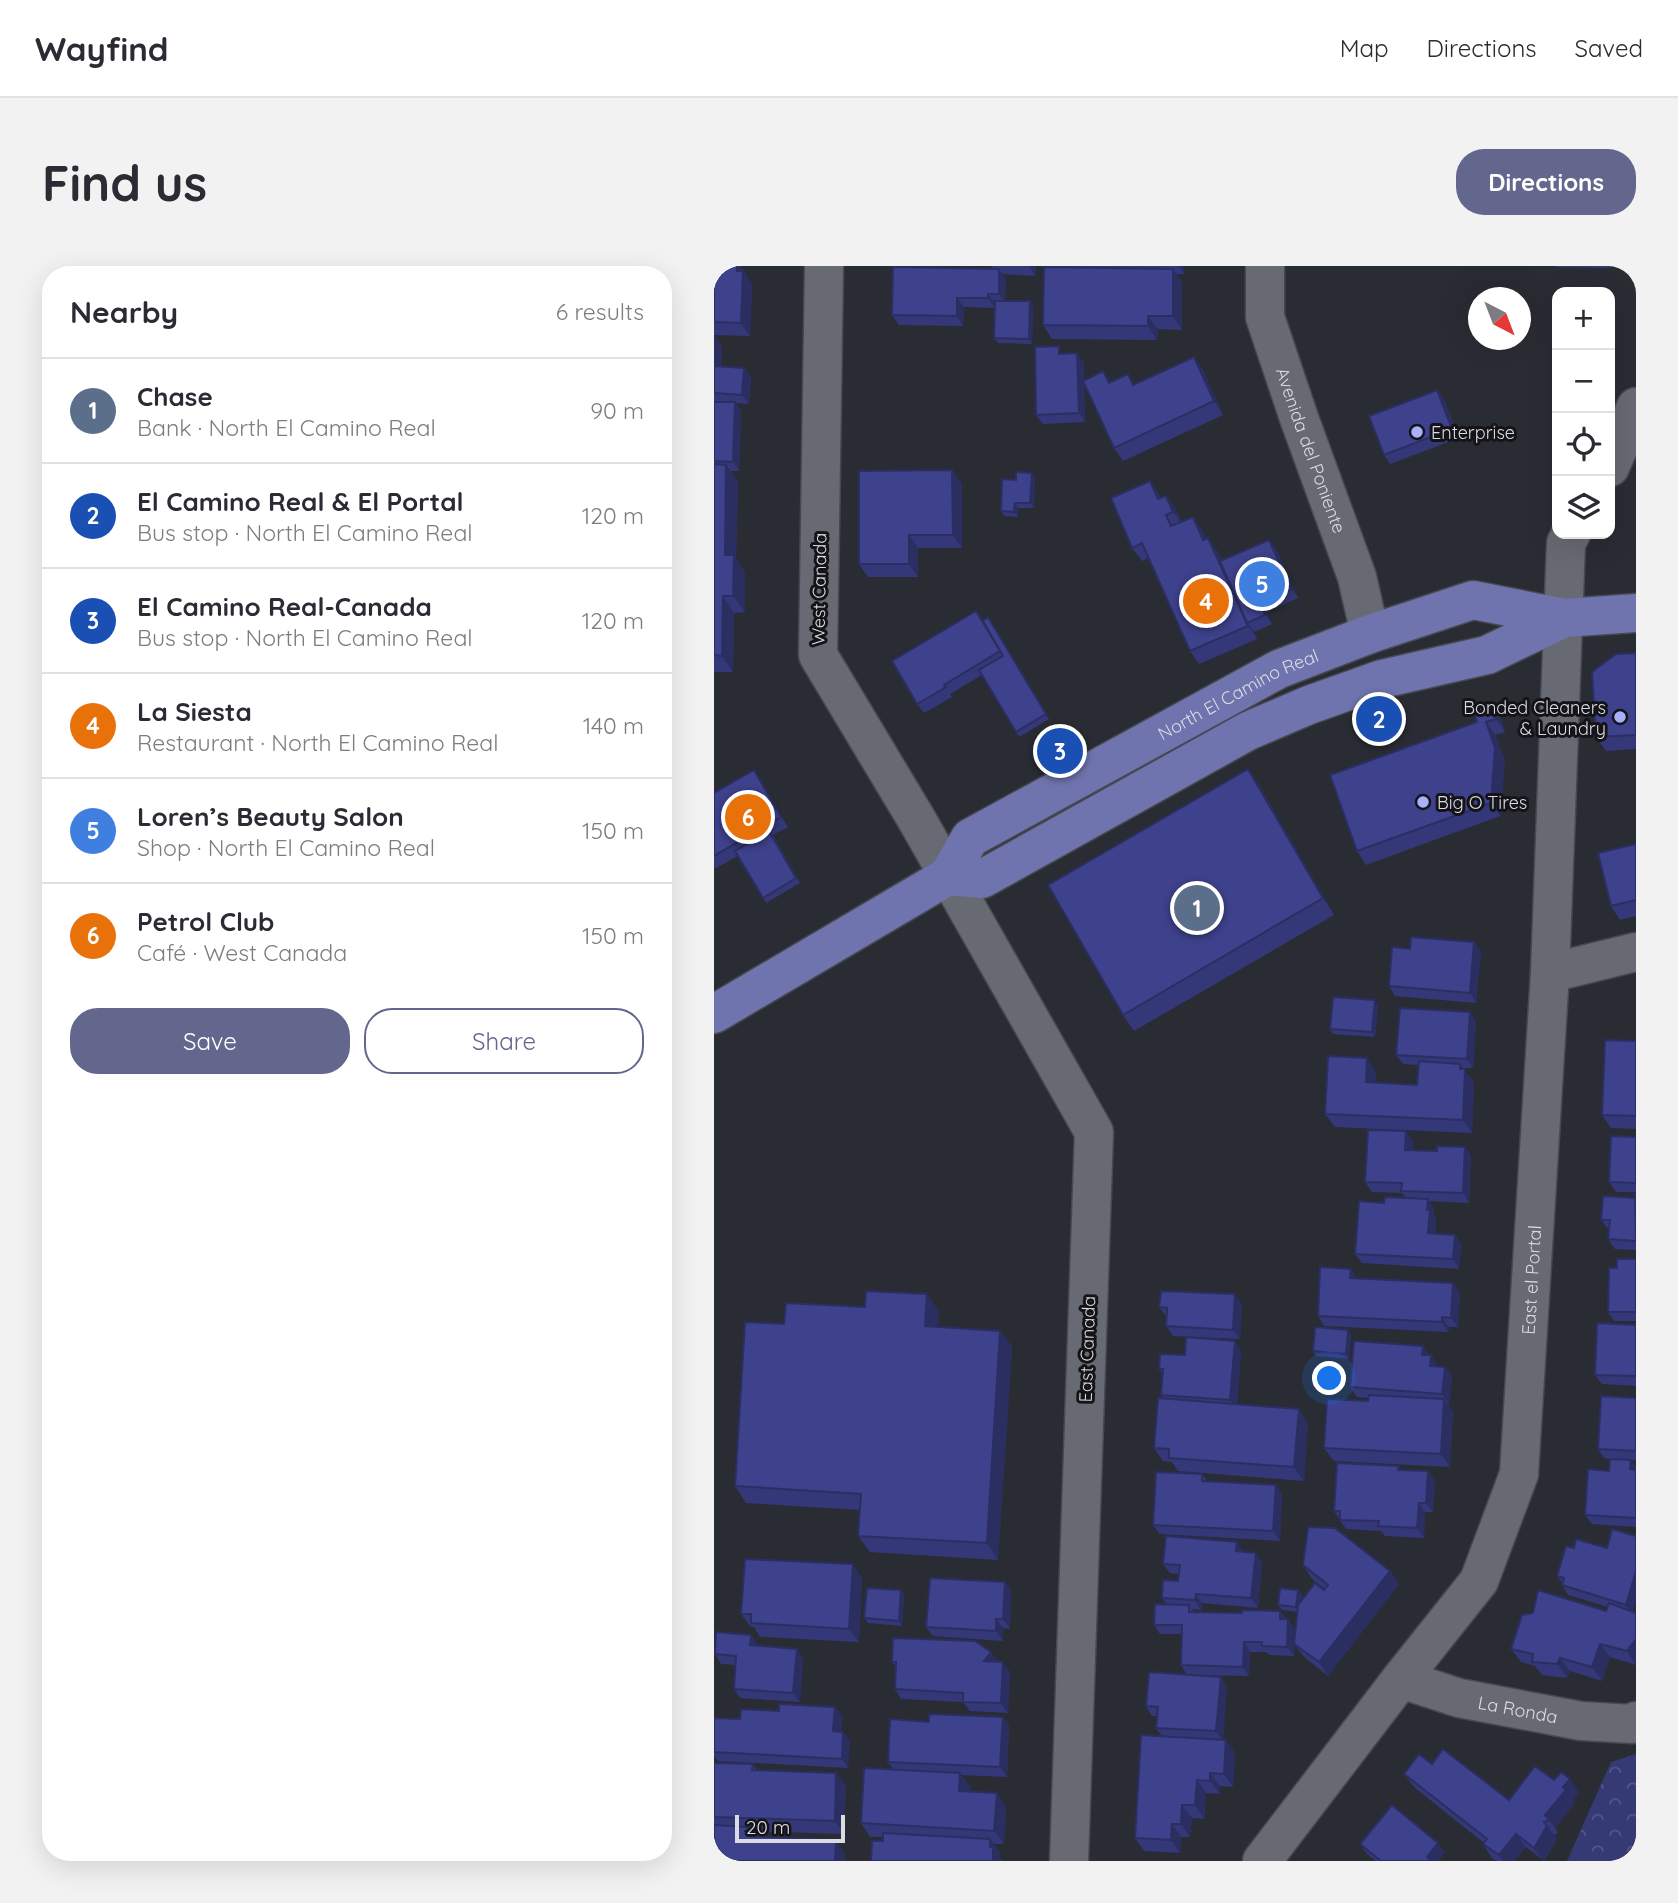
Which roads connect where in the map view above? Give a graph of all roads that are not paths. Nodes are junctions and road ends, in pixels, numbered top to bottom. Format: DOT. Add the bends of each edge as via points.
graph roads {
  1 [pos="824,266"];
  2 [pos="1265,266"];
  3 [pos="1636,407"];
  4 [pos="1615,455"];
  5 [pos="1568,539"];
  6 [pos="1636,613"];
  7 [pos="1564,618"];
  8 [pos="1370,634"];
  9 [pos="948,876"];
  10 [pos="1636,952"];
  11 [pos="1550,973"];
  12 [pos="714,1014"];
  13 [pos="1401,1679"];
  14 [pos="1636,1721"];
  15 [pos="1069,1861"];
  16 [pos="1262,1861"];
  1 -- 9 [label="street, West Canada" via="818,655"];
  2 -- 8 [label="street, Avenida del Poniente" via="1265,317 1357,577"];
  3 -- 4 [label="street"];
  5 -- 7 [label="street, East el Portal"];
  6 -- 7 [label="main road, North El Camino Real"];
  7 -- 8 [label="main road, North El Camino Real" via="1473,600"];
  7 -- 9 [label="main road, North El Camino Real" via="1487,655 1382,679 1248,730 982,879"];
  7 -- 11 [label="street, East el Portal"];
  8 -- 9 [label="main road, North El Camino Real" via="1279,669 970,838"];
  9 -- 12 [label="main road, North El Camino Real"];
  9 -- 15 [label="street, East Canada" via="1094,1132"];
  10 -- 11 [label="street"];
  11 -- 13 [label="street, East el Portal" via="1519,1474 1479,1581"];
  13 -- 14 [label="street, La Ronda" via="1459,1698 1581,1721"];
  13 -- 16 [label="street, East el Portal"];
}
